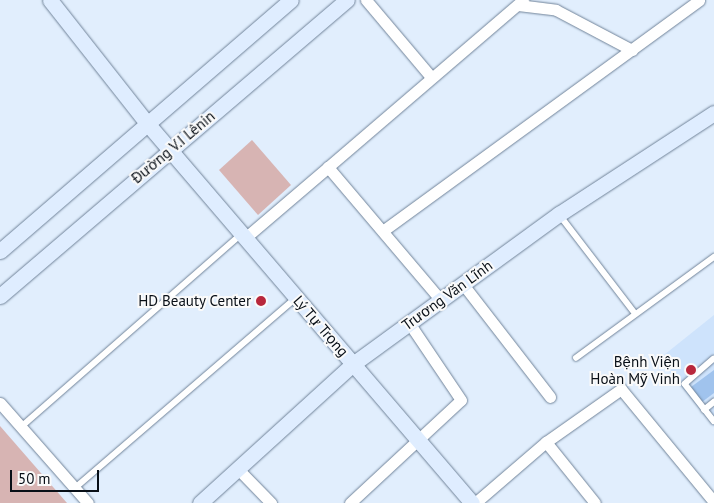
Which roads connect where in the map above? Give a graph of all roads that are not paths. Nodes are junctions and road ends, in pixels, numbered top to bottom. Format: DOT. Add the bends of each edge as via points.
graph roads {
  1 [pos="50,0"];
  2 [pos="291,0"];
  3 [pos="347,0"];
  4 [pos="366,0"];
  5 [pos="699,0"];
  6 [pos="520,3"];
  7 [pos="632,50"];
  8 [pos="431,77"];
  9 [pos="714,113"];
  10 [pos="146,122"];
  11 [pos="170,150"];
  12 [pos="328,167"];
  13 [pos="559,214"];
  14 [pos="384,230"];
  15 [pos="243,236"];
  16 [pos="0,251"];
  17 [pos="714,257"];
  18 [pos="462,283"];
  19 [pos="0,296"];
  20 [pos="296,298"];
  21 [pos="439,298"];
  22 [pos="635,313"];
  23 [pos="409,323"];
  24 [pos="576,358"];
  25 [pos="714,359"];
  26 [pos="353,364"];
  27 [pos="550,397"];
  28 [pos="714,402"];
  29 [pos="0,403"];
  30 [pos="704,410"];
  31 [pos="714,421"];
  32 [pos="20,427"];
  33 [pos="420,439"];
  34 [pos="546,442"];
  35 [pos="237,468"];
  36 [pos="75,488"];
  37 [pos="714,502"];
  38 [pos="88,503"];
  39 [pos="200,503"];
  40 [pos="271,503"];
  41 [pos="350,503"];
  42 [pos="473,503"];
  43 [pos="595,503"];
  1 -- 10 [label="street"];
  2 -- 10 [label="street"];
  3 -- 11 [label="street, Đường V.I Lênin"];
  4 -- 8 [label="street"];
  5 -- 7 [label="street"];
  6 -- 7 [label="street" via="547,7"];
  6 -- 8 [label="street"];
  7 -- 14 [label="street"];
  8 -- 12 [label="street"];
  9 -- 13 [label="street, Trương Văn Lĩnh"];
  10 -- 11 [label="street, Lý Tự Trọng"];
  10 -- 16 [label="street"];
  11 -- 15 [label="street, Lý Tự Trọng"];
  11 -- 19 [label="street, Đường V.I Lênin"];
  12 -- 14 [label="street"];
  12 -- 15 [label="street"];
  13 -- 18 [label="street, Trương Văn Lĩnh"];
  13 -- 22 [label="lane"];
  14 -- 21 [label="street"];
  15 -- 20 [label="street, Lý Tự Trọng"];
  15 -- 32 [label="lane"];
  17 -- 22 [label="lane"];
  18 -- 21 [label="street, Trương Văn Lĩnh"];
  18 -- 27 [label="street"];
  20 -- 26 [label="street, Lý Tự Trọng"];
  20 -- 36 [label="lane"];
  21 -- 23 [label="street, Trương Văn Lĩnh"];
  22 -- 24 [label="lane"];
  23 -- 26 [label="street, Trương Văn Lĩnh"];
  23 -- 33 [label="street" via="461,400"];
  25 -- 30 [label="lane" via="685,384"];
  26 -- 33 [label="street, Lý Tự Trọng"];
  26 -- 35 [label="street, Trương Văn Lĩnh"];
  28 -- 30 [label="lane"];
  29 -- 32 [label="street"];
  30 -- 31 [label="lane"];
  32 -- 36 [label="street"];
  33 -- 41 [label="street"];
  33 -- 42 [label="street, Lý Tự Trọng"];
  34 -- 37 [label="street" via="616,390 624,390"];
  34 -- 42 [label="street"];
  34 -- 43 [label="street"];
  35 -- 39 [label="street, Trương Văn Lĩnh"];
  35 -- 40 [label="street"];
  36 -- 38 [label="street"];
}
